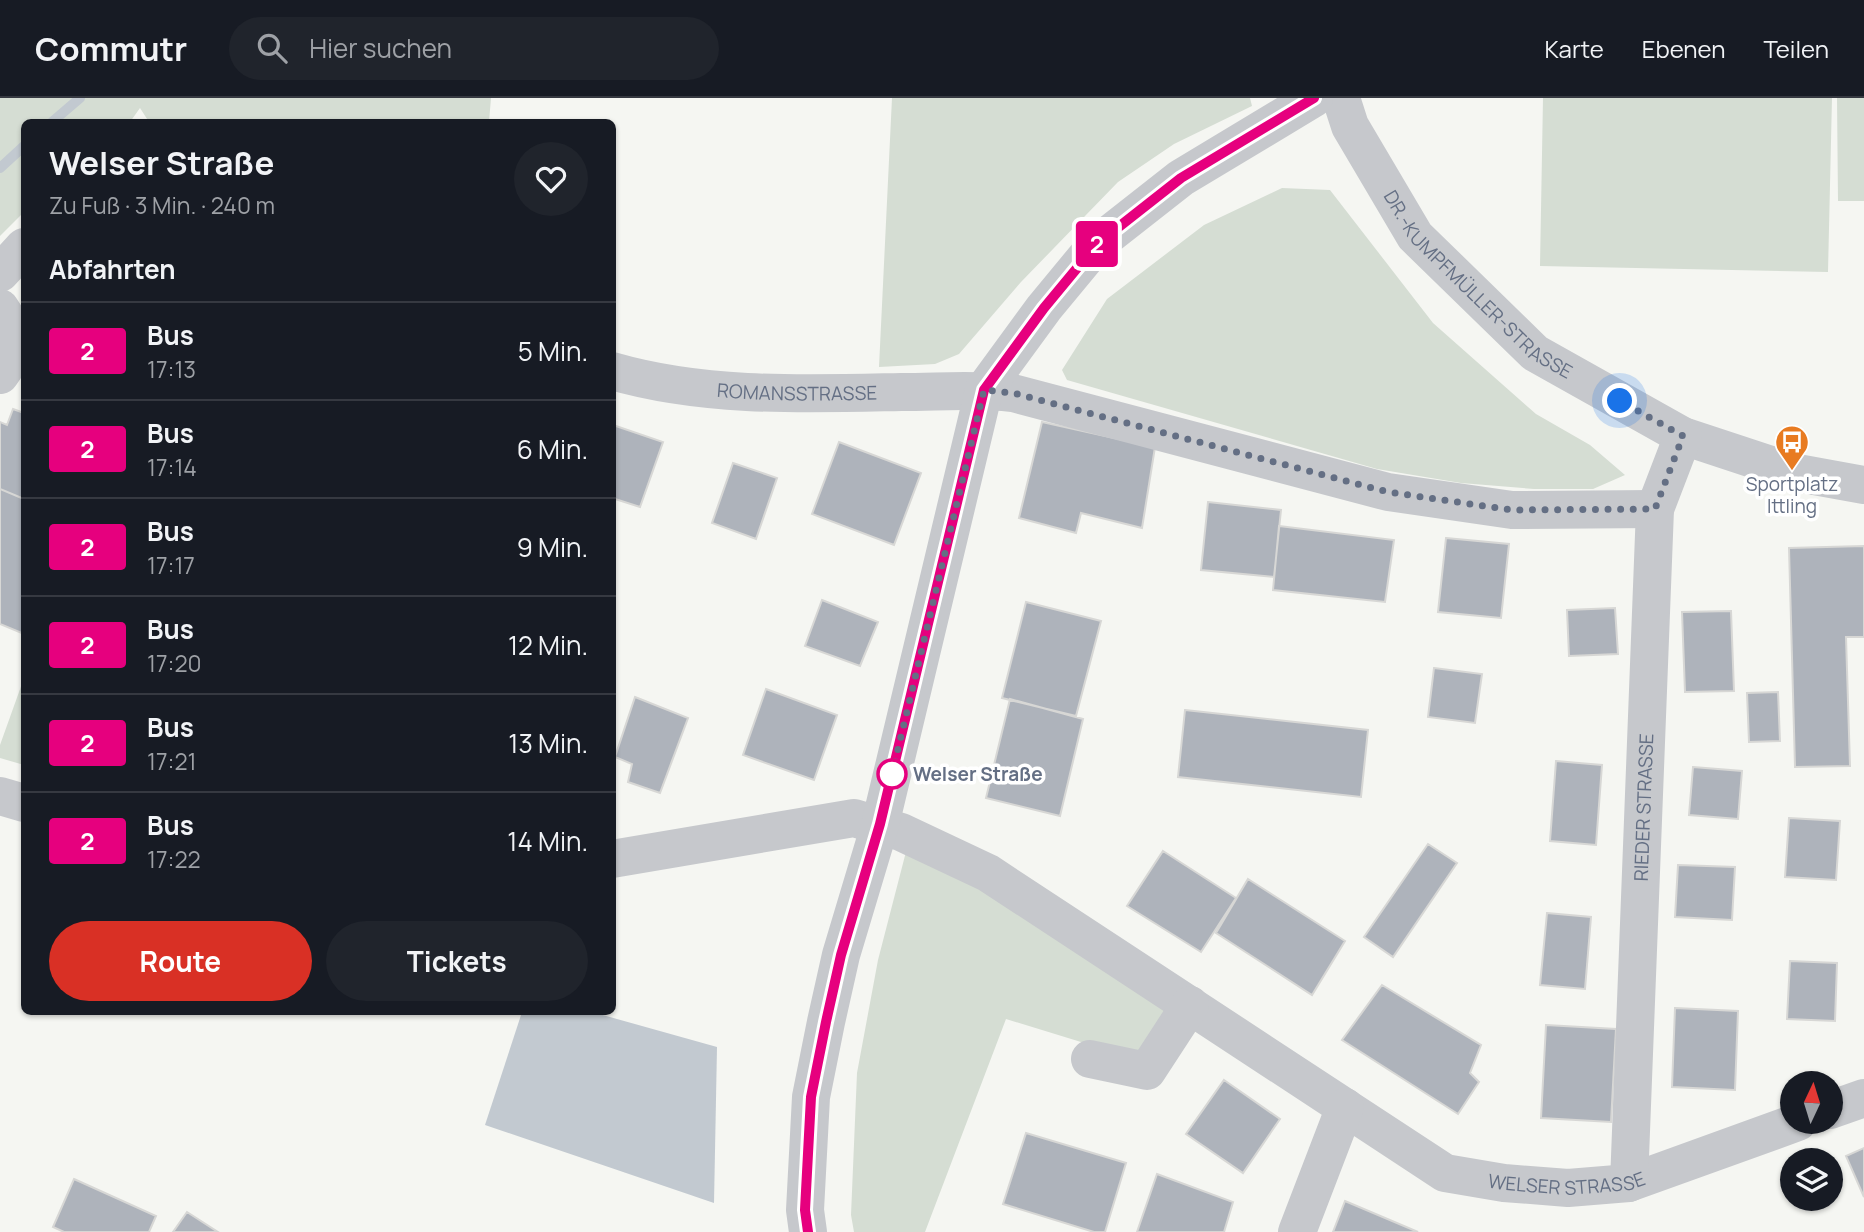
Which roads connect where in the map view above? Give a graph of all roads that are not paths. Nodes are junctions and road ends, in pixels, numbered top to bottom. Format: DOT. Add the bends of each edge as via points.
graph roads {
  1 [pos="1314,98"];
  2 [pos="1340,98"];
  3 [pos="21,250"];
  4 [pos="0,273"];
  5 [pos="0,308"];
  6 [pos="616,372"];
  7 [pos="0,375"];
  8 [pos="984,390"];
  9 [pos="1683,436"];
  10 [pos="1864,485"];
  11 [pos="1655,509"];
  12 [pos="0,796"];
  13 [pos="21,802"];
  14 [pos="880,824"];
  15 [pos="616,858"];
  16 [pos="1190,1005"];
  17 [pos="1090,1059"];
  18 [pos="1864,1098"];
  19 [pos="1843,1105"];
  20 [pos="1345,1107"];
  21 [pos="1780,1129"];
  22 [pos="1629,1184"];
  23 [pos="808,1232"];
  24 [pos="1297,1232"];
  1 -- 8 [label="street" via="1181,178 1097,244"];
  2 -- 9 [label="street, DR.-KUMPFMÜLLER-STRASSE" via="1350,126 1415,236 1535,353"];
  3 -- 4 [label="street"];
  5 -- 7 [label="street" via="15,331 11,359"];
  6 -- 8 [label="street, ROMANSSTRASSE" via="725,392"];
  8 -- 11 [label="street, ROMANSSTRASSE" via="1013,393 1388,492 1512,510"];
  8 -- 14 [label="street"];
  9 -- 10 [label="street, DR.-KUMPFMÜLLER-STRASSE" via="1792,472"];
  9 -- 11 [label="street, RIEDER STRASSE"];
  11 -- 22 [label="street, RIEDER STRASSE"];
  12 -- 13 [label="street"];
  14 -- 15 [label="street" via="853,818"];
  14 -- 16 [label="street, WELSER STRASSE" via="988,873"];
  14 -- 23 [label="street" via="841,955 811,1097"];
  16 -- 17 [label="street" via="1147,1071"];
  16 -- 20 [label="street, WELSER STRASSE"];
  18 -- 19 [label="street"];
  20 -- 22 [label="street, WELSER STRASSE" via="1445,1173 1504,1184 1568,1188"];
  20 -- 24 [label="street"];
  21 -- 22 [label="street, WELSER STRASSE"];
}
